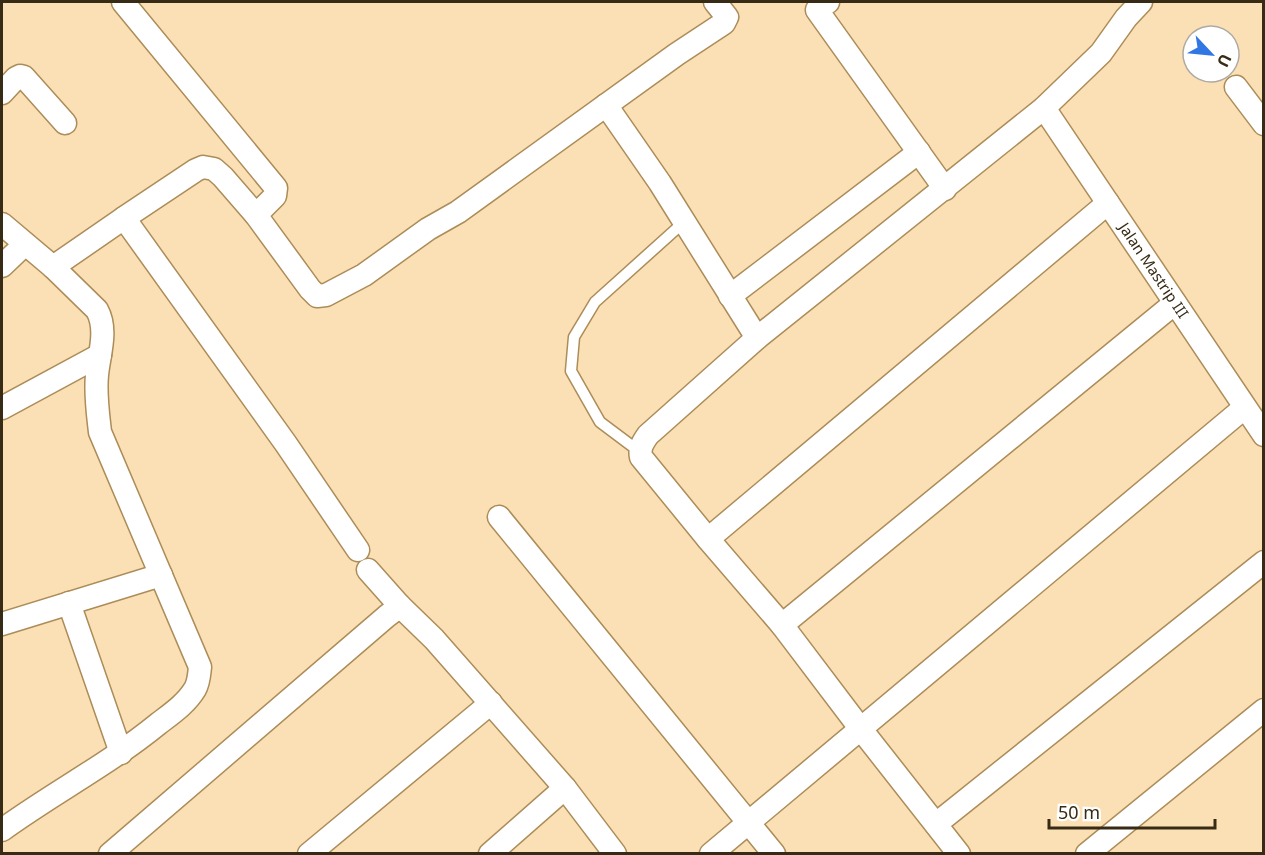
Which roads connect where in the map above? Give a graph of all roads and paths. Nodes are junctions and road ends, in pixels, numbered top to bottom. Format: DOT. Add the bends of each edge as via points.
graph roads {
  1 [pos="123,2"];
  2 [pos="715,2"];
  3 [pos="1141,2"];
  4 [pos="819,4"];
  5 [pos="1236,87"];
  6 [pos="2,93"];
  7 [pos="606,105"];
  8 [pos="1044,108"];
  9 [pos="65,123"];
  10 [pos="1263,124"];
  11 [pos="919,152"];
  12 [pos="945,189"];
  13 [pos="1108,203"];
  14 [pos="256,215"];
  15 [pos="124,218"];
  16 [pos="684,222"];
  17 [pos="2,224"];
  18 [pos="25,244"];
  19 [pos="2,266"];
  20 [pos="53,267"];
  21 [pos="730,296"];
  22 [pos="1175,303"];
  23 [pos="757,338"];
  24 [pos="100,355"];
  25 [pos="2,408"];
  26 [pos="1244,408"];
  27 [pos="1263,435"];
  28 [pos="640,452"];
  29 [pos="499,517"];
  30 [pos="708,539"];
  31 [pos="1263,562"];
  32 [pos="160,574"];
  33 [pos="69,603"];
  34 [pos="400,606"];
  35 [pos="2,624"];
  36 [pos="782,625"];
  37 [pos="491,703"];
  38 [pos="1263,710"];
  39 [pos="860,728"];
  40 [pos="121,753"];
  41 [pos="565,788"];
  42 [pos="748,823"];
  43 [pos="936,824"];
  44 [pos="2,830"];
  45 [pos="111,854"];
  46 [pos="309,854"];
  47 [pos="490,854"];
  48 [pos="615,854"];
  49 [pos="711,854"];
  50 [pos="774,854"];
  51 [pos="959,854"];
  52 [pos="1087,854"];
  1 -- 14 [label="street" via="276,188 275,196"];
  2 -- 7 [label="street" via="727,17 724,23"];
  3 -- 8 [label="street" via="1101,53"];
  4 -- 11 [label="street"];
  5 -- 10 [label="street"];
  6 -- 9 [label="street" via="16,78 24,77"];
  7 -- 14 [label="street" via="458,212 364,275 326,295 317,296 309,289"];
  7 -- 16 [label="street"];
  8 -- 12 [label="street"];
  8 -- 13 [label="street, Jalan Mastrip III"];
  11 -- 12 [label="street"];
  11 -- 21 [label="street"];
  12 -- 23 [label="street"];
  13 -- 22 [label="street, Jalan Mastrip III"];
  13 -- 30 [label="street"];
  14 -- 15 [label="street" via="223,177 203,167"];
  15 -- 20 [label="street"];
  15 -- 34 [label="street" via="286,444 363,560"];
  16 -- 21 [label="street"];
  16 -- 28 [label="lane" via="595,302 574,337 571,370 600,422"];
  17 -- 18 [label="street"];
  18 -- 19 [label="street"];
  18 -- 20 [label="street"];
  20 -- 24 [label="street" via="97,310 102,324"];
  21 -- 23 [label="street"];
  22 -- 26 [label="street, Jalan Mastrip III"];
  22 -- 36 [label="street"];
  23 -- 28 [label="street" via="648,435"];
  24 -- 25 [label="street"];
  24 -- 32 [label="street" via="100,432"];
  26 -- 27 [label="street, Jalan Mastrip III"];
  26 -- 39 [label="street"];
  28 -- 30 [label="street"];
  29 -- 42 [label="street"];
  30 -- 36 [label="street"];
  31 -- 43 [label="street"];
  32 -- 33 [label="street"];
  32 -- 40 [label="street" via="200,667 199,677 184,704"];
  33 -- 35 [label="street"];
  33 -- 40 [label="street"];
  34 -- 37 [label="street"];
  34 -- 45 [label="street"];
  36 -- 39 [label="street"];
  37 -- 41 [label="street"];
  37 -- 46 [label="street"];
  38 -- 52 [label="street"];
  39 -- 42 [label="street"];
  39 -- 43 [label="street"];
  40 -- 44 [label="street"];
  41 -- 47 [label="street"];
  41 -- 48 [label="street"];
  42 -- 49 [label="street"];
  42 -- 50 [label="street"];
  43 -- 51 [label="street"];
}
